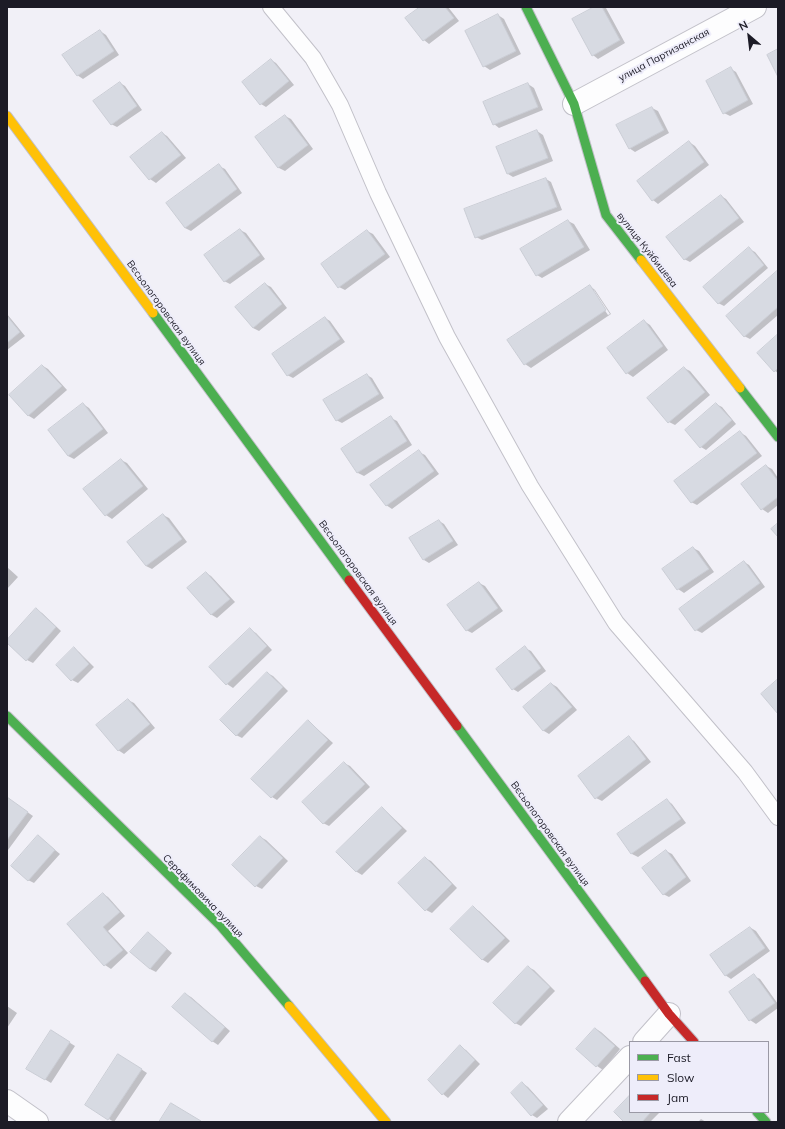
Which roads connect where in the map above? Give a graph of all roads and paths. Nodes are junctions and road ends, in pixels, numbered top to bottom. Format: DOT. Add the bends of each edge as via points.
graph roads {
  1 [pos="271,7"];
  2 [pos="526,7"];
  3 [pos="755,7"];
  4 [pos="574,104"];
  5 [pos="7,116"];
  6 [pos="778,436"];
  7 [pos="7,716"];
  8 [pos="778,817"];
  9 [pos="669,1014"];
  10 [pos="645,1041"];
  11 [pos="693,1041"];
  12 [pos="629,1057"];
  13 [pos="7,1101"];
  14 [pos="758,1113"];
  15 [pos="37,1122"];
  16 [pos="386,1122"];
  17 [pos="569,1122"];
  18 [pos="766,1122"];
  1 -- 8 [label="lane" via="313,58 340,105 378,193 447,337 542,506 616,622 745,772"];
  2 -- 4 [label="street, вулиця Куйбишева"];
  3 -- 4 [label="street, улица Партизанская"];
  4 -- 6 [label="street, вулиця Куйбишева" via="606,215"];
  5 -- 9 [label="street, Вєсьологоровская вулиця"];
  7 -- 16 [label="street, Серафимовича вулиця" via="220,926"];
  9 -- 10 [label="street"];
  9 -- 11 [label="street, Вєсьологоровская вулиця"];
  12 -- 17 [label="street"];
  13 -- 15 [label="street"];
  14 -- 18 [label="street"];
}
